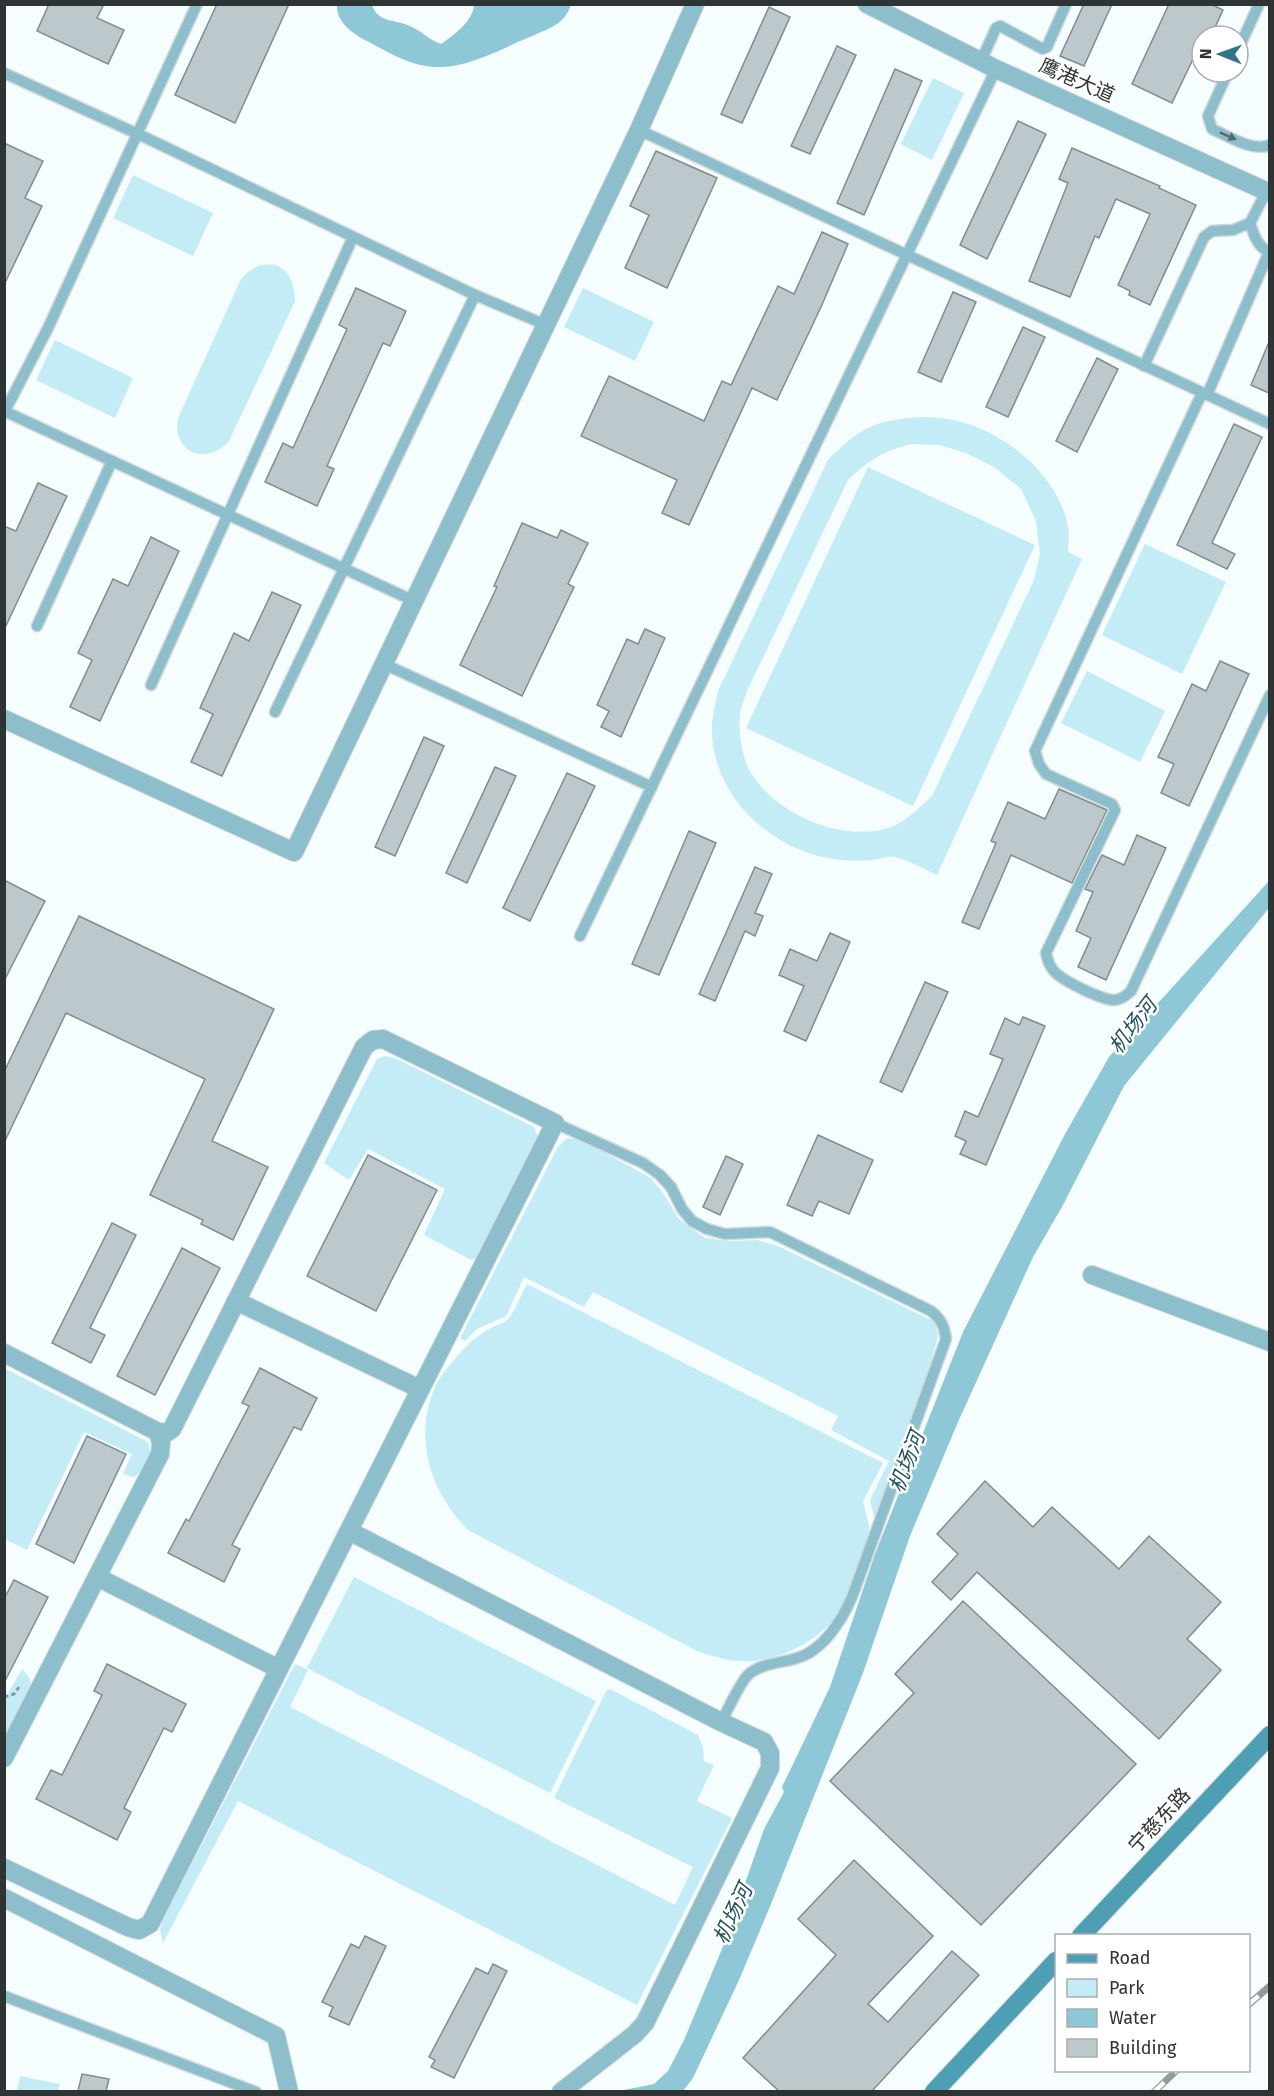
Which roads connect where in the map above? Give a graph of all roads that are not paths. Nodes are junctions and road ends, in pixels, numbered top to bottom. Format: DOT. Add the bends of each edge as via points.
graph roads {
  1 [pos="197,4"];
  2 [pos="695,4"];
  3 [pos="867,4"];
  4 [pos="1066,4"];
  5 [pos="1259,4"];
  6 [pos="1250,24"];
  7 [pos="989,65"];
  8 [pos="4,73"];
  9 [pos="1223,84"];
  10 [pos="639,130"];
  11 [pos="138,134"];
  12 [pos="1269,145"];
  13 [pos="1268,192"];
  14 [pos="1250,223"];
  15 [pos="352,237"];
  16 [pos="906,255"];
  17 [pos="475,295"];
  18 [pos="546,325"];
  19 [pos="1144,366"];
  20 [pos="1205,394"];
  21 [pos="5,412"];
  22 [pos="1269,424"];
  23 [pos="112,461"];
  24 [pos="226,514"];
  25 [pos="344,569"];
  26 [pos="414,601"];
  27 [pos="38,626"];
  28 [pos="384,664"];
  29 [pos="151,685"];
  30 [pos="1269,695"];
  31 [pos="275,712"];
  32 [pos="4,719"];
  33 [pos="652,787"];
  34 [pos="580,936"];
  35 [pos="555,1124"];
  36 [pos="1092,1275"];
  37 [pos="236,1301"];
  38 [pos="1269,1342"];
  39 [pos="4,1353"];
  40 [pos="420,1389"];
  41 [pos="158,1432"];
  42 [pos="349,1531"];
  43 [pos="97,1577"];
  44 [pos="279,1669"];
  45 [pos="722,1722"];
  46 [pos="1269,1735"];
  47 [pos="4,1758"];
  48 [pos="4,1868"];
  49 [pos="4,1898"];
  50 [pos="1082,1934"];
  51 [pos="1055,1962"];
  52 [pos="4,1996"];
  53 [pos="256,2091"];
  54 [pos="289,2091"];
  55 [pos="561,2091"];
  56 [pos="934,2091"];
  1 -- 11 [label="lane"];
  2 -- 10 [label="street"];
  3 -- 7 [label="street, 鹰港大道"];
  4 -- 7 [label="lane" via="1043,49 1000,26 996,28"];
  5 -- 6 [label="lane"];
  7 -- 13 [label="street, 鹰港大道"];
  7 -- 16 [label="lane"];
  8 -- 11 [label="lane"];
  9 -- 12 [label="lane, one-way" via="1208,116 1212,129 1251,147"];
  10 -- 16 [label="lane"];
  10 -- 18 [label="street"];
  11 -- 15 [label="lane"];
  11 -- 21 [label="lane"];
  13 -- 14 [label="lane"];
  14 -- 19 [label="lane" via="1233,230 1212,231 1204,237"];
  14 -- 20 [label="lane" via="1256,239 1269,252"];
  15 -- 17 [label="lane"];
  15 -- 24 [label="lane"];
  16 -- 19 [label="lane"];
  16 -- 33 [label="lane"];
  17 -- 18 [label="lane"];
  17 -- 25 [label="lane"];
  18 -- 26 [label="street"];
  19 -- 20 [label="lane"];
  20 -- 22 [label="lane"];
  20 -- 30 [label="lane" via="1035,751 1046,774 1112,804 1115,810 1046,953 1048,964 1058,975 1104,998 1115,1000 1131,991"];
  21 -- 23 [label="lane"];
  23 -- 24 [label="lane"];
  23 -- 27 [label="lane"];
  24 -- 25 [label="lane"];
  24 -- 29 [label="lane"];
  25 -- 26 [label="lane"];
  25 -- 31 [label="lane"];
  26 -- 28 [label="street"];
  28 -- 32 [label="street" via="294,852"];
  28 -- 33 [label="lane"];
  33 -- 34 [label="lane"];
  35 -- 37 [label="street" via="383,1039 373,1041 364,1047"];
  35 -- 40 [label="street"];
  35 -- 45 [label="lane" via="643,1163 671,1187 692,1221 707,1229 725,1234 770,1232 931,1311 944,1325 946,1339 844,1615 825,1641 801,1657 746,1675"];
  36 -- 38 [label="street"];
  37 -- 40 [label="street"];
  37 -- 41 [label="street" via="172,1429"];
  39 -- 41 [label="street"];
  40 -- 42 [label="street"];
  41 -- 43 [label="street" via="160,1454"];
  42 -- 44 [label="street"];
  42 -- 45 [label="street"];
  43 -- 44 [label="street"];
  43 -- 47 [label="street"];
  44 -- 48 [label="street" via="150,1924 139,1930 128,1927"];
  45 -- 55 [label="street" via="764,1742 771,1768 645,2023"];
  46 -- 50 [label="main road, 宁慈东路"];
  49 -- 54 [label="street" via="276,2036"];
  51 -- 56 [label="main road"];
  52 -- 53 [label="lane"];
}
